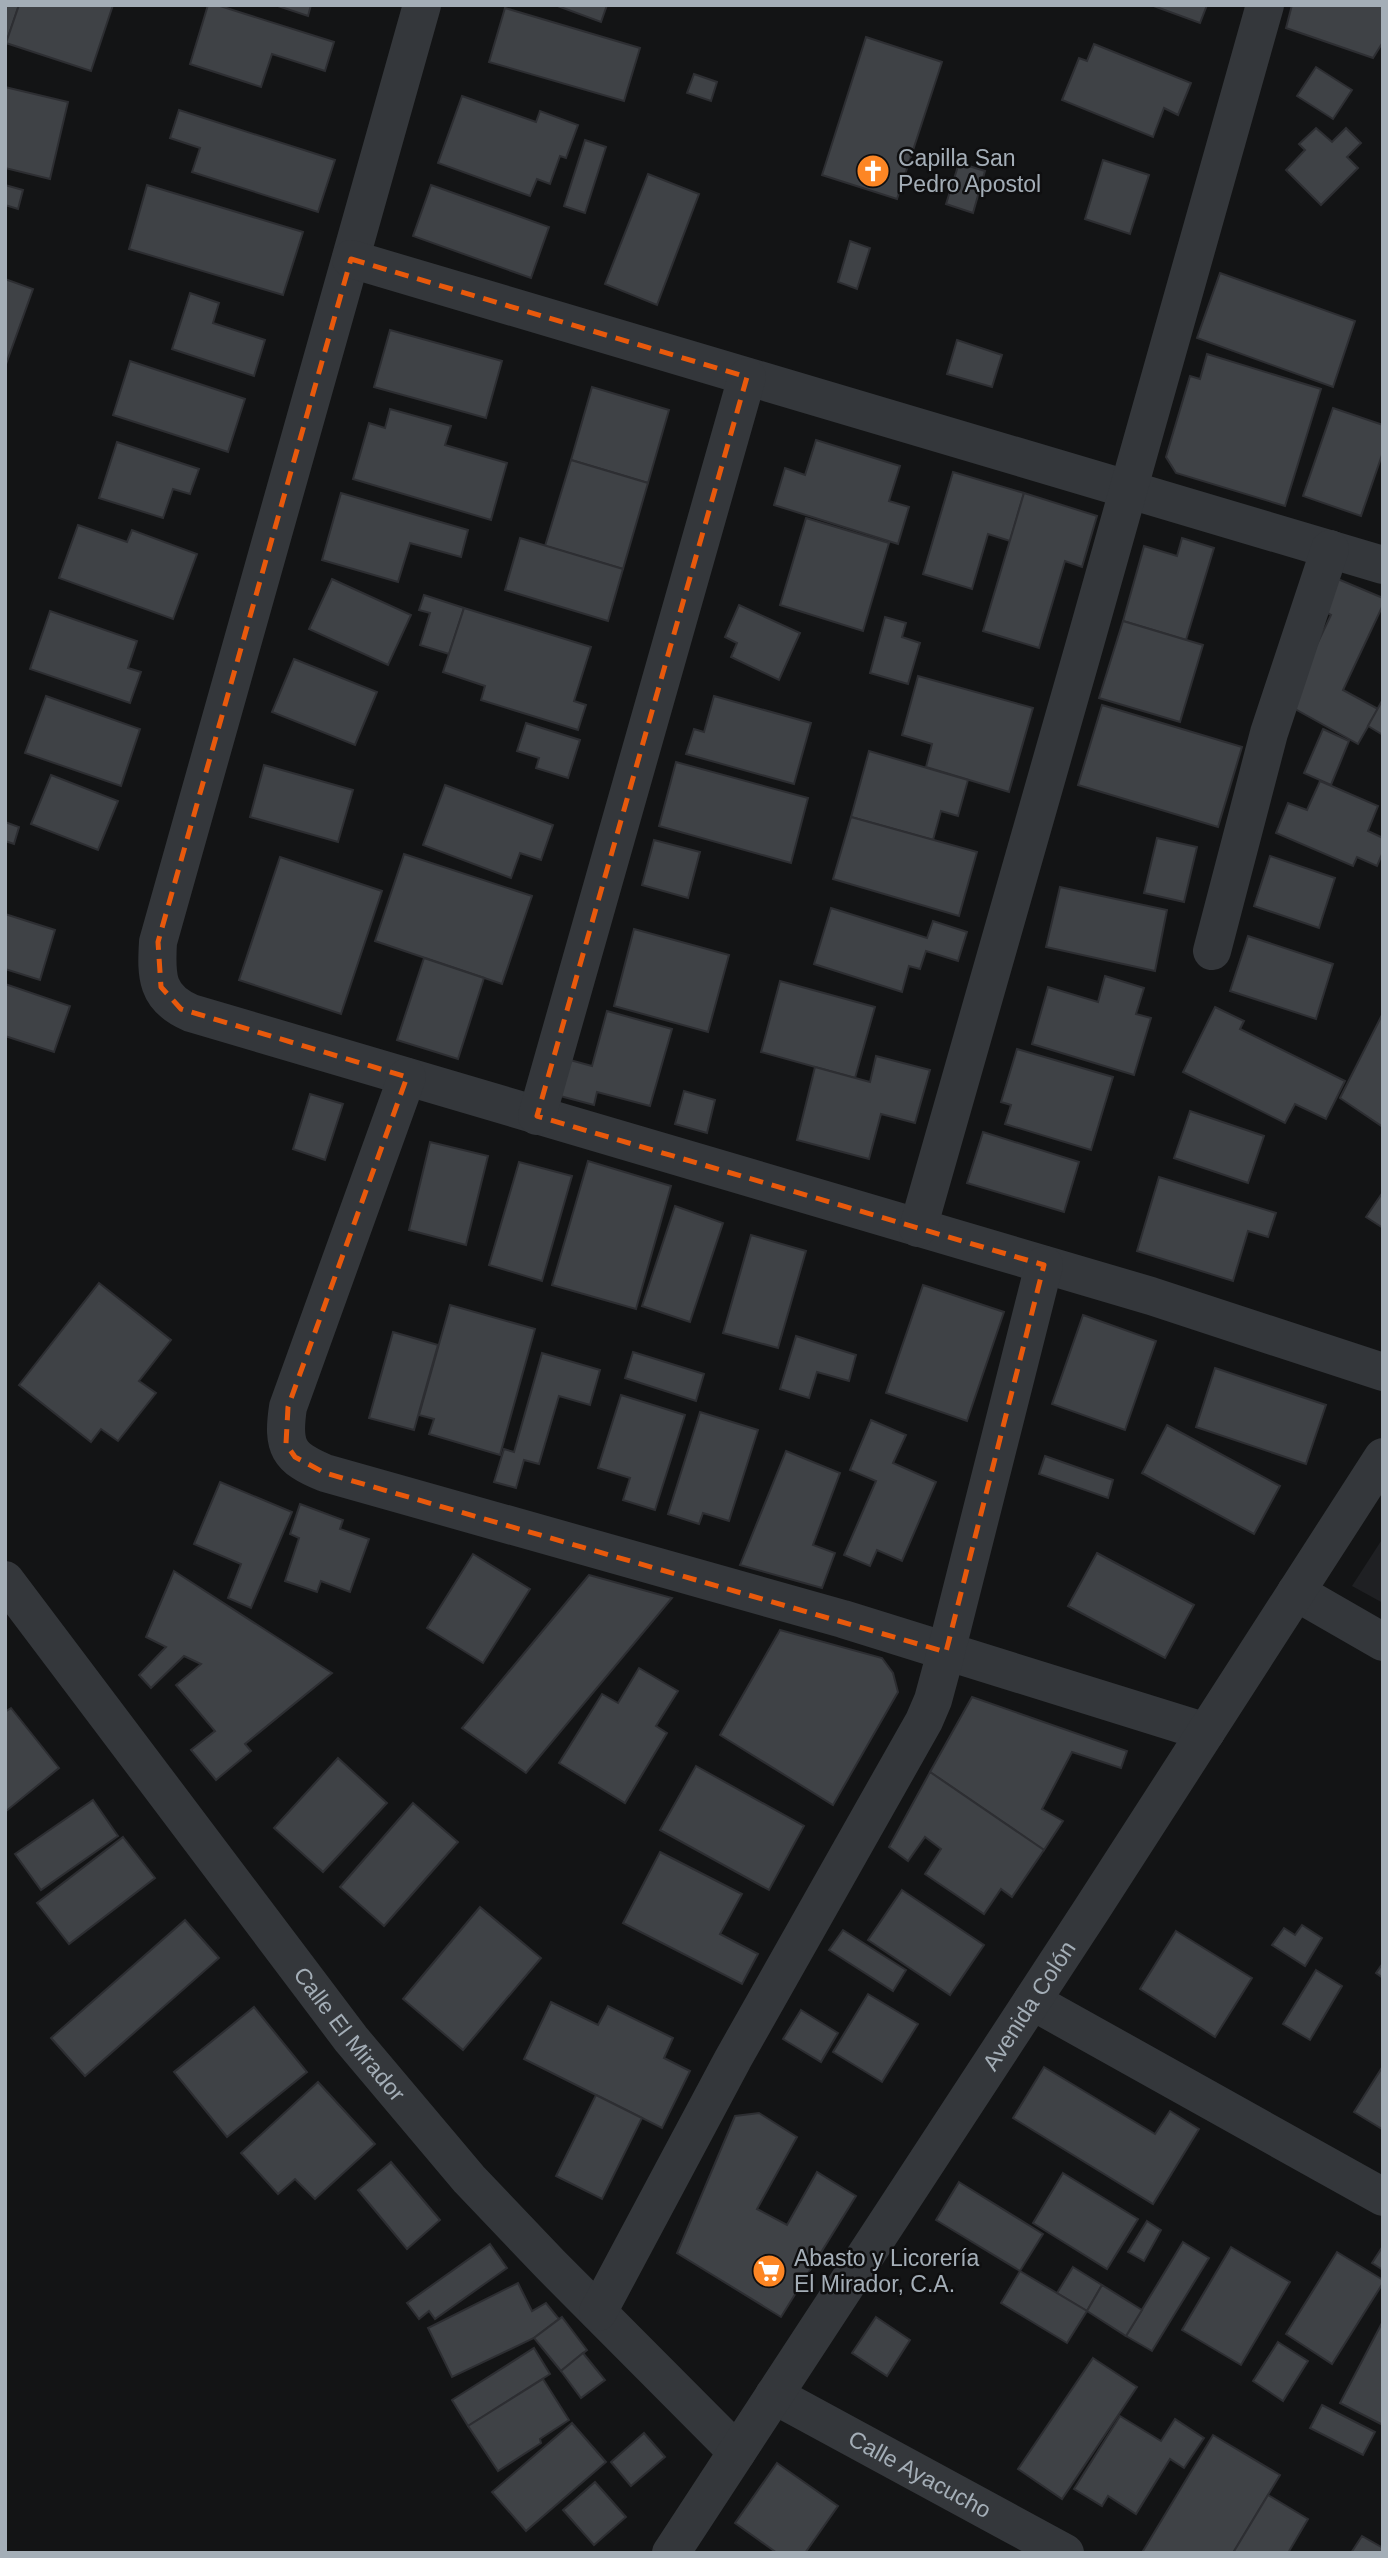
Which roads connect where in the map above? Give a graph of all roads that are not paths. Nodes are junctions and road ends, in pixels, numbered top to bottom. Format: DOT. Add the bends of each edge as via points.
graph roads {
  1 [pos="422,5"];
  2 [pos="1265,5"];
  3 [pos="351,259"];
  4 [pos="747,377"];
  5 [pos="1130,490"];
  6 [pos="1330,549"];
  7 [pos="1383,565"];
  8 [pos="1212,951"];
  9 [pos="407,1077"];
  10 [pos="537,1116"];
  11 [pos="918,1228"];
  12 [pos="1044,1265"];
  13 [pos="1383,1372"];
  14 [pos="1383,1457"];
  15 [pos="5,1580"];
  16 [pos="1296,1592"];
  17 [pos="1383,1642"];
  18 [pos="946,1651"];
  19 [pos="1206,1732"];
  20 [pos="1032,2001"];
  21 [pos="1383,2197"];
  22 [pos="598,2312"];
  23 [pos="774,2395"];
  24 [pos="737,2452"];
  25 [pos="671,2553"];
  26 [pos="1066,2553"];
  1 -- 3 [label="street"];
  2 -- 5 [label="street"];
  3 -- 4 [label="street"];
  3 -- 9 [label="street" via="158,942 157,969 161,986 181,1009"];
  4 -- 5 [label="street"];
  4 -- 10 [label="street"];
  5 -- 6 [label="street"];
  5 -- 11 [label="street"];
  6 -- 7 [label="street"];
  6 -- 8 [label="street" via="1269,733"];
  9 -- 10 [label="street"];
  9 -- 18 [label="street" via="288,1407 286,1444 295,1457 326,1474"];
  10 -- 11 [label="street"];
  11 -- 12 [label="street"];
  12 -- 13 [label="street"];
  12 -- 18 [label="street"];
  14 -- 16 [label="street, Avenida Colón"];
  15 -- 22 [label="street, Calle El Mirador" via="351,2039 469,2179"];
  16 -- 17 [label="street"];
  16 -- 19 [label="street, Avenida Colón"];
  18 -- 19 [label="street"];
  18 -- 22 [label="street" via="933,1700 915,1740 733,2059"];
  19 -- 20 [label="street, Avenida Colón"];
  20 -- 21 [label="street"];
  20 -- 23 [label="street, Avenida Colón"];
  22 -- 24 [label="street, Calle El Mirador"];
  23 -- 24 [label="street, Avenida Colón"];
  23 -- 26 [label="street, Calle Ayacucho"];
  24 -- 25 [label="street, Avenida Colón"];
}
